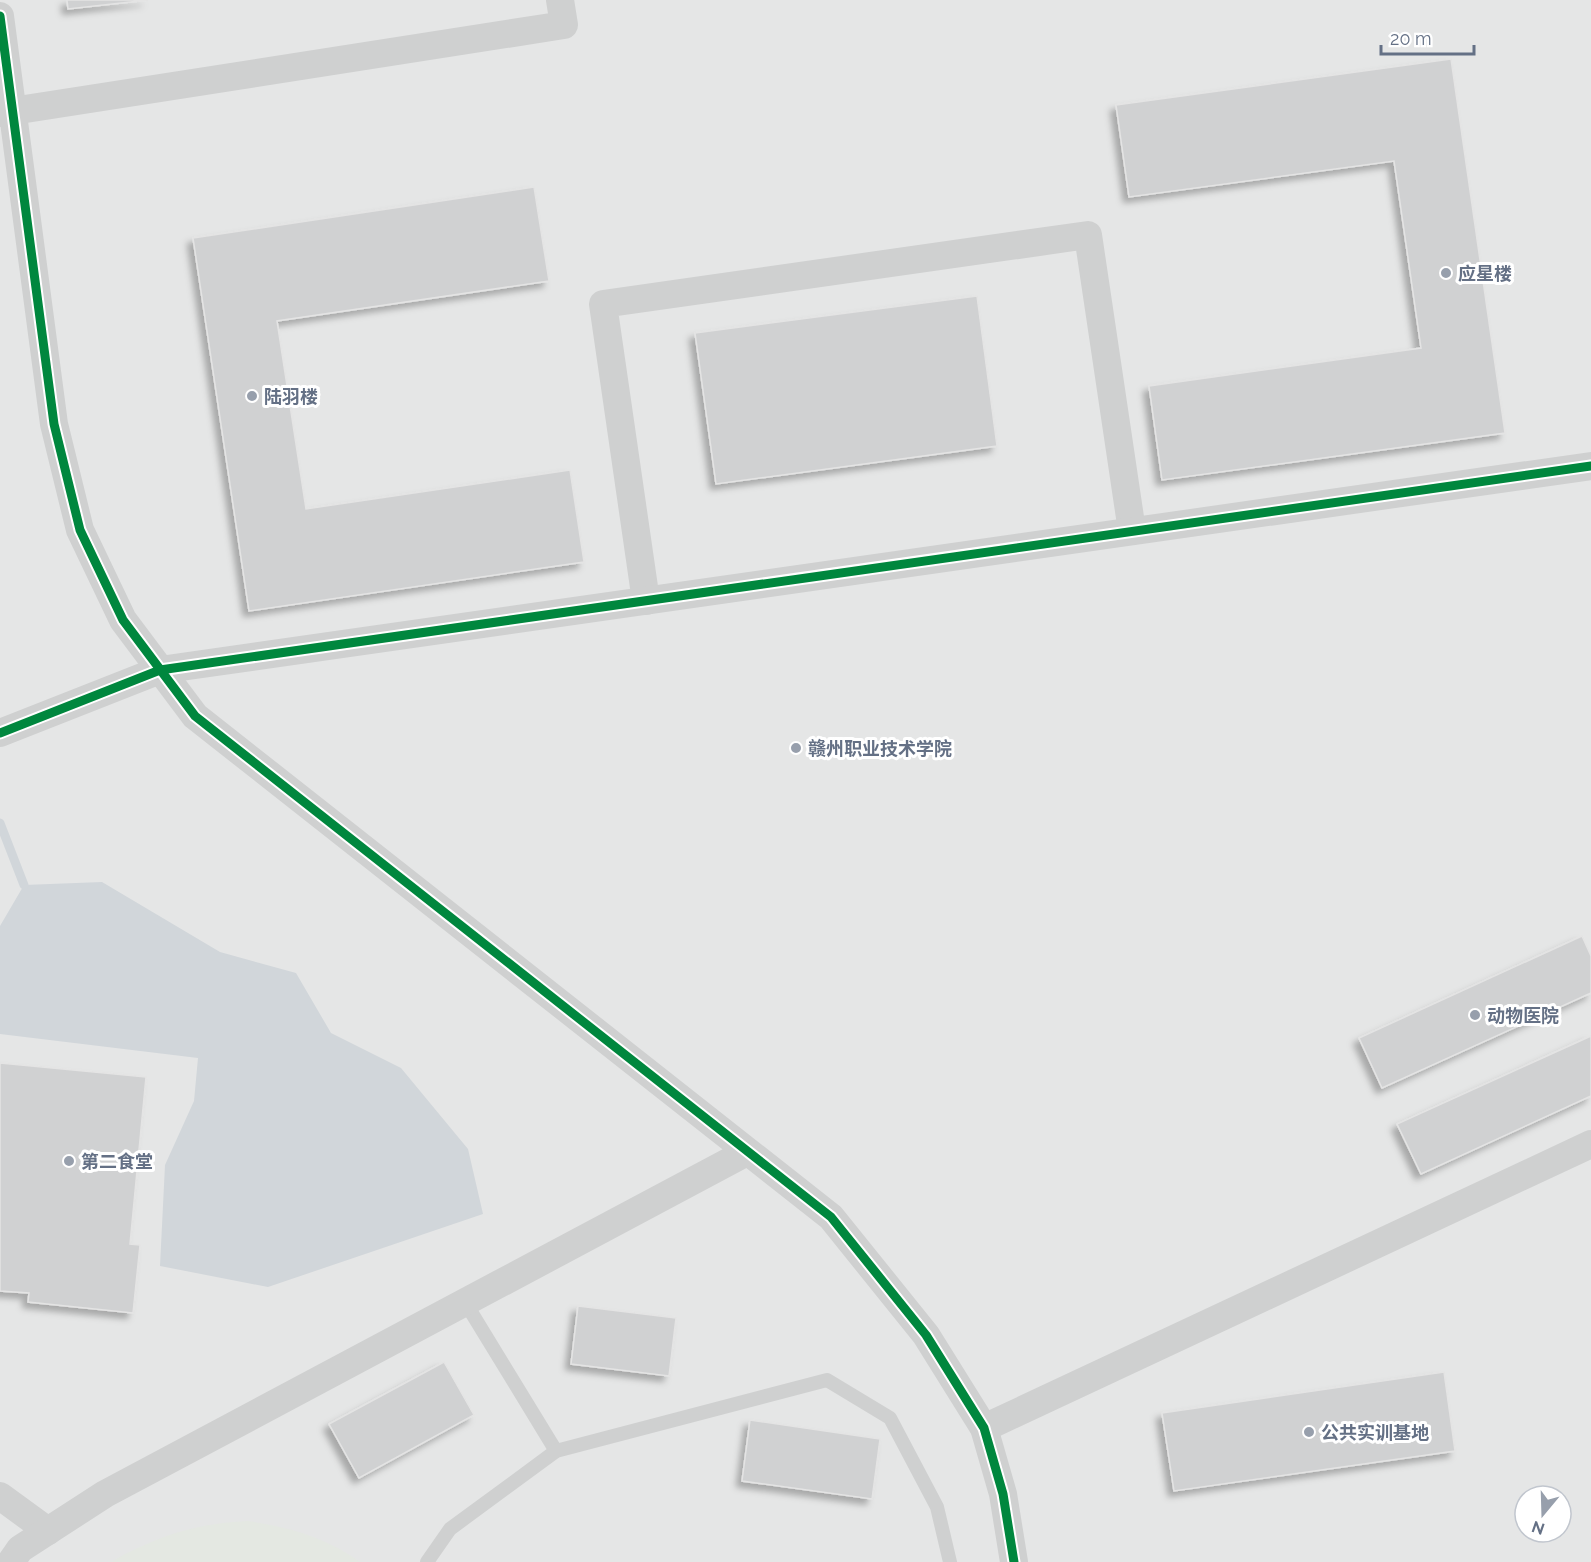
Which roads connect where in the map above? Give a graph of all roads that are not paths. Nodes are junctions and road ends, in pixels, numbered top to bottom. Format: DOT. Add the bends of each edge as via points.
graph roads {
  1 [pos="560,0"];
  2 [pos="0,16"];
  3 [pos="6,112"];
  4 [pos="1591,466"];
  5 [pos="1132,531"];
  6 [pos="646,601"];
  7 [pos="160,670"];
  8 [pos="0,733"];
  9 [pos="1591,1144"];
  10 [pos="747,1152"];
  11 [pos="465,1302"];
  12 [pos="984,1428"];
  13 [pos="556,1451"];
  14 [pos="0,1496"];
  15 [pos="48,1531"];
  16 [pos="11,1562"];
  17 [pos="427,1562"];
  18 [pos="950,1562"];
  19 [pos="1014,1562"];
  1 -- 3 [label="street" via="564,25"];
  2 -- 3 [label="street"];
  3 -- 7 [label="street" via="54,424 80,530 123,621"];
  4 -- 5 [label="street"];
  5 -- 6 [label="street"];
  5 -- 6 [label="street" via="1088,235 603,304"];
  6 -- 7 [label="street"];
  7 -- 8 [label="street"];
  7 -- 10 [label="street" via="195,716"];
  9 -- 12 [label="street"];
  10 -- 11 [label="street"];
  10 -- 12 [label="street" via="831,1217 926,1335"];
  11 -- 13 [label="lane"];
  11 -- 15 [label="street" via="105,1494"];
  12 -- 19 [label="street" via="1003,1494"];
  13 -- 17 [label="lane" via="450,1529"];
  13 -- 18 [label="lane" via="826,1380 890,1418 937,1506"];
  14 -- 15 [label="street"];
  15 -- 16 [label="street" via="20,1548"];
}
